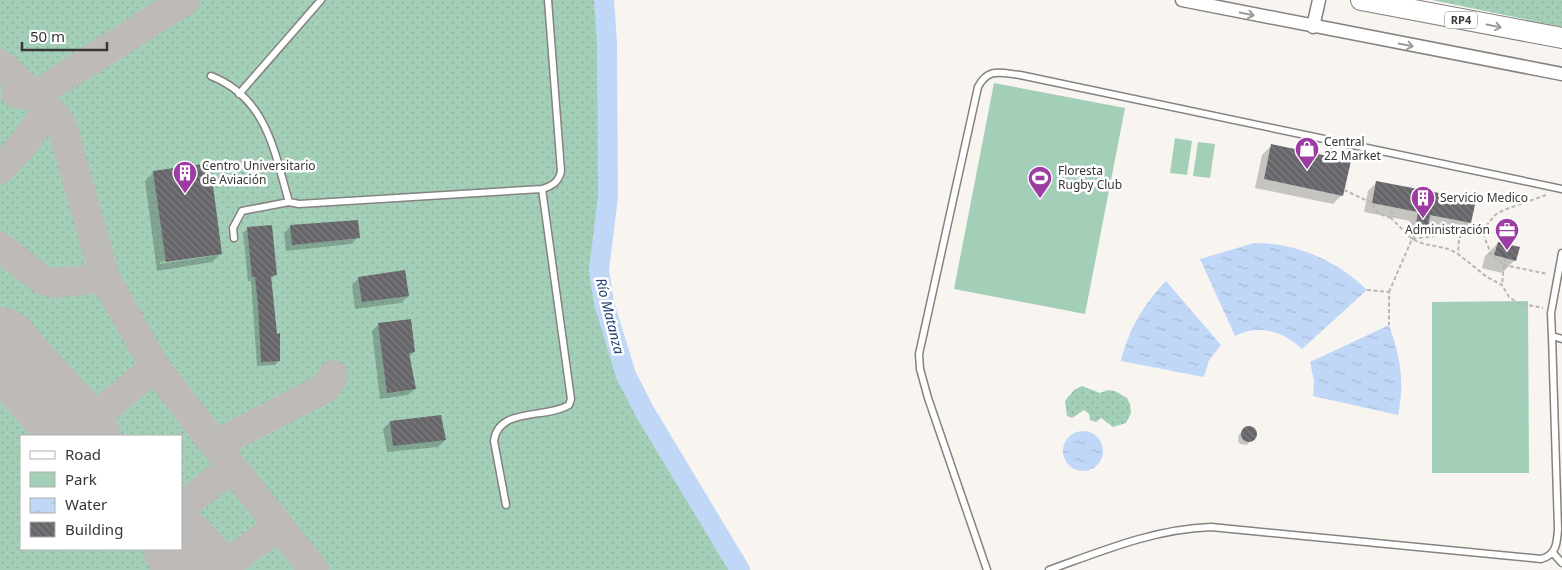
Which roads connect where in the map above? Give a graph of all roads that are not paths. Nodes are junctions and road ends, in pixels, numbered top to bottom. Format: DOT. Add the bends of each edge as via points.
graph roads {
  1 [pos="321,0"];
  2 [pos="548,0"];
  3 [pos="1182,0"];
  4 [pos="1319,0"];
  5 [pos="1360,0"];
  6 [pos="1314,27"];
  7 [pos="1562,38"];
  8 [pos="1562,74"];
  9 [pos="211,76"];
  10 [pos="240,94"];
  11 [pos="542,189"];
  12 [pos="1562,189"];
  13 [pos="289,202"];
  14 [pos="234,238"];
  15 [pos="1562,253"];
  16 [pos="1552,336"];
  17 [pos="1562,338"];
  18 [pos="506,505"];
  19 [pos="1553,552"];
  20 [pos="1562,563"];
  21 [pos="987,570"];
  22 [pos="1049,570"];
  1 -- 10 [label="lane"];
  2 -- 11 [label="lane" via="561,171 556,183"];
  3 -- 6 [label="street, one-way"];
  4 -- 6 [label="street"];
  5 -- 7 [label="main road, RP4, one-way"];
  6 -- 8 [label="street, one-way"];
  9 -- 10 [label="lane" via="226,82"];
  10 -- 13 [label="lane" via="268,130"];
  11 -- 13 [label="lane" via="299,204"];
  11 -- 18 [label="lane" via="571,399 569,405 561,410 506,420 495,431"];
  12 -- 21 [label="lane" via="1020,75 988,74 978,87 919,354 928,398"];
  13 -- 14 [label="lane" via="242,211 234,228"];
  15 -- 16 [label="lane" via="1552,311"];
  16 -- 17 [label="lane"];
  16 -- 19 [label="lane" via="1558,529"];
  19 -- 20 [label="lane"];
  19 -- 22 [label="lane" via="1541,559 1211,527 1176,530 1133,540"];
}
